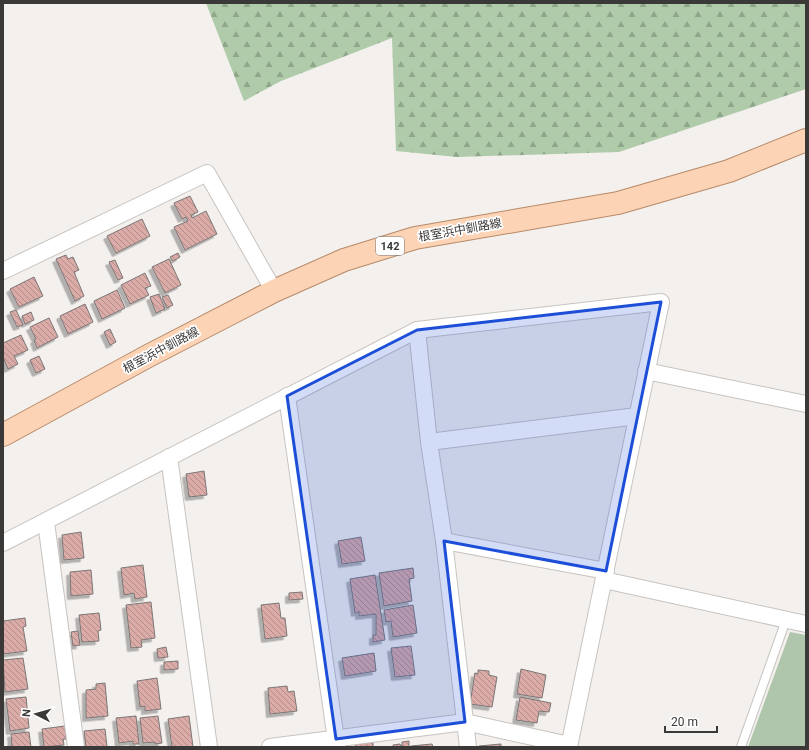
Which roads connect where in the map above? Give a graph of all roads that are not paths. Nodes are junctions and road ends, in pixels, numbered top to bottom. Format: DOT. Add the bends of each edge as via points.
graph roads {
  1 [pos="806,140"];
  2 [pos="3,271"];
  3 [pos="274,291"];
  4 [pos="416,330"];
  5 [pos="646,370"];
  6 [pos="287,396"];
  7 [pos="806,404"];
  8 [pos="637,416"];
  9 [pos="3,435"];
  10 [pos="430,442"];
  11 [pos="169,457"];
  12 [pos="46,522"];
  13 [pos="444,541"];
  14 [pos="3,543"];
  15 [pos="605,576"];
  16 [pos="786,620"];
  17 [pos="806,624"];
  18 [pos="465,722"];
  19 [pos="336,743"];
  20 [pos="569,746"];
  21 [pos="76,747"];
  22 [pos="209,747"];
  23 [pos="270,747"];
  24 [pos="468,747"];
  25 [pos="740,747"];
  1 -- 3 [label="main road, 根室浜中釧路線 / 142" via="729,171 618,203 415,238 344,260"];
  2 -- 3 [label="street" via="207,173"];
  3 -- 9 [label="main road, 根室浜中釧路線 / 142"];
  4 -- 5 [label="street" via="661,302"];
  4 -- 6 [label="street"];
  4 -- 10 [label="street"];
  5 -- 7 [label="street"];
  5 -- 8 [label="street"];
  6 -- 11 [label="street"];
  6 -- 19 [label="street"];
  8 -- 10 [label="street"];
  8 -- 15 [label="street"];
  10 -- 13 [label="street"];
  11 -- 12 [label="street"];
  11 -- 22 [label="street"];
  12 -- 14 [label="street"];
  12 -- 21 [label="street"];
  13 -- 15 [label="street"];
  13 -- 18 [label="street"];
  15 -- 16 [label="street"];
  15 -- 20 [label="street"];
  16 -- 17 [label="street"];
  16 -- 25 [label="lane"];
  18 -- 19 [label="street"];
  18 -- 20 [label="street"];
  18 -- 24 [label="street"];
  19 -- 23 [label="street"];
}
